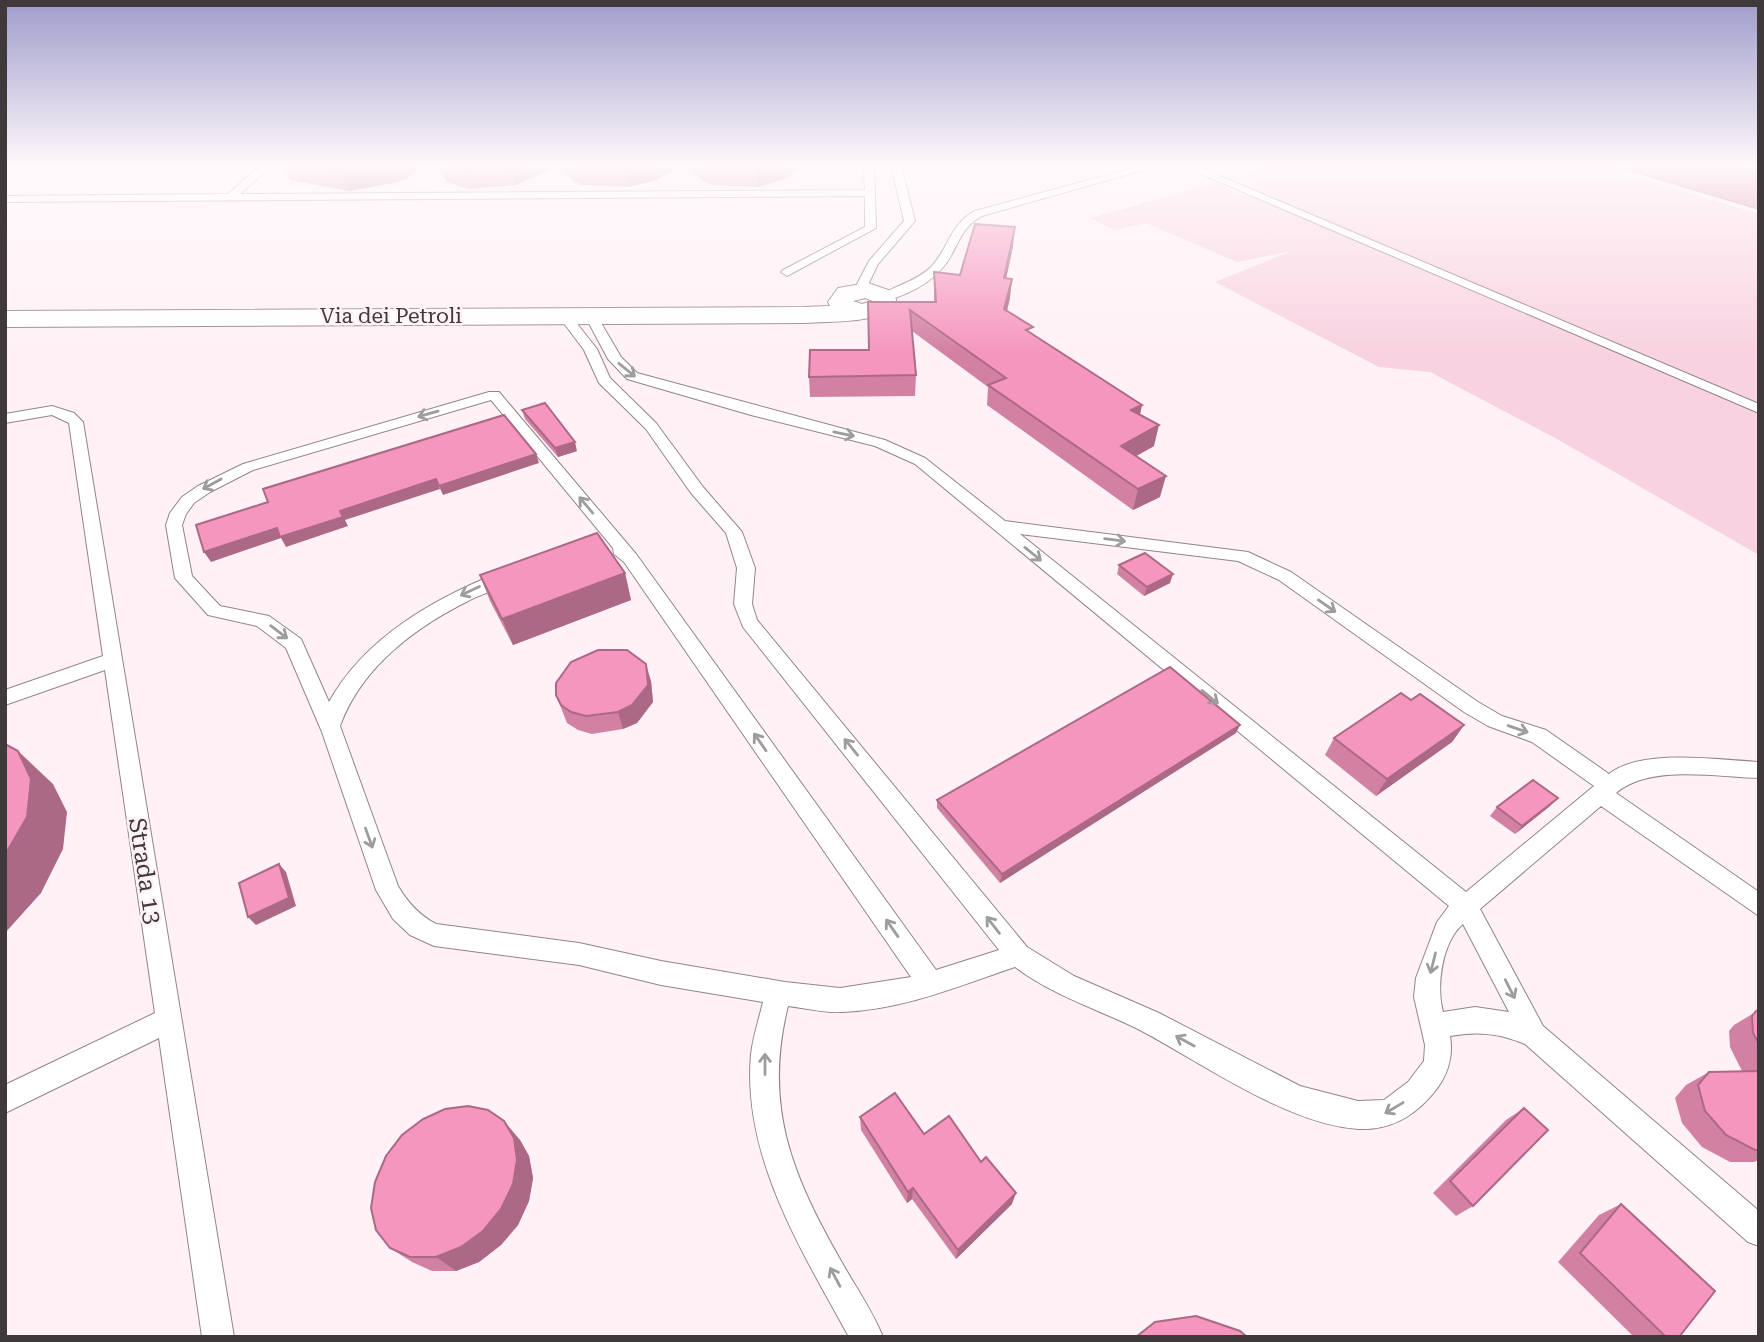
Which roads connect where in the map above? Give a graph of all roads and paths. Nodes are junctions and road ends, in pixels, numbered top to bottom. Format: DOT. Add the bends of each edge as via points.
graph roads {
  1 [pos="871,228"];
  2 [pos="904,228"];
  3 [pos="957,228"];
  4 [pos="1332,228"];
  5 [pos="787,272"];
  6 [pos="885,297"];
  7 [pos="854,299"];
  8 [pos="563,314"];
  9 [pos="590,314"];
  10 [pos="5,319"];
  11 [pos="1759,409"];
  12 [pos="62,411"];
  13 [pos="5,419"];
  14 [pos="999,526"];
  15 [pos="589,547"];
  16 [pos="630,558"];
  17 [pos="526,568"];
  18 [pos="113,660"];
  19 [pos="5,698"];
  20 [pos="330,727"];
  21 [pos="1759,770"];
  22 [pos="1605,790"];
  23 [pos="1759,905"];
  24 [pos="1467,907"];
  25 [pos="1018,955"];
  26 [pos="931,984"];
  27 [pos="778,993"];
  28 [pos="169,1020"];
  29 [pos="1434,1026"];
  30 [pos="1534,1035"];
  31 [pos="5,1098"];
  32 [pos="1759,1231"];
  33 [pos="218,1337"];
  34 [pos="867,1337"];
  1 -- 5 [label="lane"];
  2 -- 7 [label="lane" via="873,263"];
  3 -- 6 [label="lane" via="946,254 926,278"];
  4 -- 11 [label="lane"];
  6 -- 7 [label="street, Via dei Petroli" via="875,291"];
  7 -- 9 [label="street, Via dei Petroli" via="776,313"];
  8 -- 9 [label="street, Via dei Petroli"];
  8 -- 10 [label="street, Via dei Petroli"];
  25 -- 8 [label="lane, one-way" via="749,622 743,604 746,568 734,532 651,426 604,380 590,349"];
  9 -- 14 [label="lane, one-way" via="615,359 632,376 898,449 920,461"];
  12 -- 13 [label="lane"];
  12 -- 18 [label="lane, Strada 13" via="76,422"];
  14 -- 22 [label="lane, one-way" via="1242,556 1258,562 1285,576 1471,708 1539,736"];
  14 -- 24 [label="lane, one-way"];
  15 -- 16 [label="lane" via="611,544"];
  16 -- 20 [label="lane, one-way" via="494,395 268,460 204,489 188,500 174,525 184,578 214,611 263,621 294,644"];
  26 -- 16 [label="lane, one-way"];
  17 -- 20 [label="lane, one-way" via="435,609 387,646 350,687"];
  18 -- 19 [label="lane"];
  18 -- 28 [label="lane, Strada 13"];
  20 -- 27 [label="lane, one-way" via="388,890 399,911 416,927 434,935 579,954"];
  21 -- 22 [label="lane" via="1650,767 1623,775"];
  22 -- 23 [label="lane"];
  22 -- 24 [label="lane"];
  24 -- 29 [label="lane, one-way" via="1449,921 1437,946 1427,996"];
  24 -- 30 [label="lane, one-way"];
  25 -- 26 [label="lane"];
  29 -- 25 [label="lane, one-way" via="1440,1059 1431,1076 1406,1101 1387,1114 1336,1111 1271,1085 1148,1020 1040,972"];
  26 -- 27 [label="lane" via="840,1000"];
  34 -- 27 [label="lane, one-way" via="796,1206 776,1155 767,1115 764,1056"];
  28 -- 31 [label="lane"];
  28 -- 33 [label="lane, Strada 13"];
  29 -- 30 [label="lane" via="1479,1017"];
  30 -- 32 [label="lane"];
}
